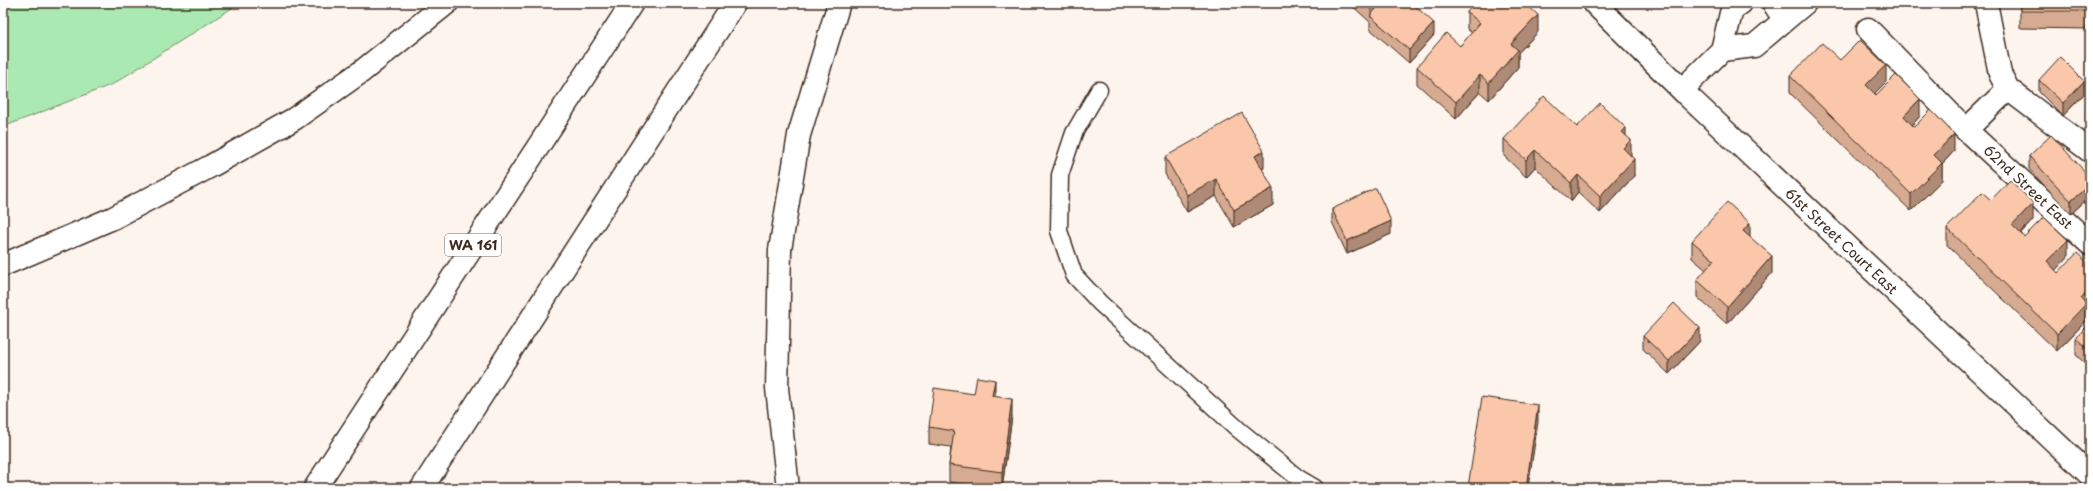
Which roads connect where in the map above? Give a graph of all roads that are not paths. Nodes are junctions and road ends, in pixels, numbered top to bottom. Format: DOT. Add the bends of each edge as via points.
graph roads {
  1 [pos="447,3"];
  2 [pos="632,3"];
  3 [pos="735,3"];
  4 [pos="839,3"];
  5 [pos="1741,3"];
  6 [pos="1770,3"];
  7 [pos="1804,3"];
  8 [pos="1986,3"];
  9 [pos="1595,4"];
  10 [pos="1782,22"];
  11 [pos="1868,29"];
  12 [pos="1722,50"];
  13 [pos="2008,89"];
  14 [pos="1099,90"];
  15 [pos="1682,90"];
  16 [pos="1966,130"];
  17 [pos="2090,151"];
  18 [pos="2090,244"];
  19 [pos="3,265"];
  20 [pos="2090,475"];
  21 [pos="315,488"];
  22 [pos="422,488"];
  23 [pos="788,488"];
  24 [pos="1315,488"];
  1 -- 19 [label="main road" via="361,72 294,119 113,218"];
  2 -- 21 [label="main road, WA 161"];
  3 -- 22 [label="main road"];
  4 -- 23 [label="main road" via="799,135 780,250 777,388"];
  5 -- 12 [label="main road" via="1732,9"];
  6 -- 10 [label="lane"];
  7 -- 10 [label="main road"];
  8 -- 13 [label="main road" via="2000,74"];
  9 -- 15 [label="main road, 61st Street Court East"];
  10 -- 12 [label="main road" via="1754,46"];
  11 -- 16 [label="main road, 62nd Street East"];
  12 -- 15 [label="main road"];
  13 -- 16 [label="main road"];
  13 -- 17 [label="main road"];
  14 -- 24 [label="lane" via="1074,133 1060,175 1059,231 1074,275 1100,303 1239,430 1298,478"];
  15 -- 20 [label="main road, 61st Street Court East"];
  16 -- 18 [label="main road, 62nd Street East"];
}
